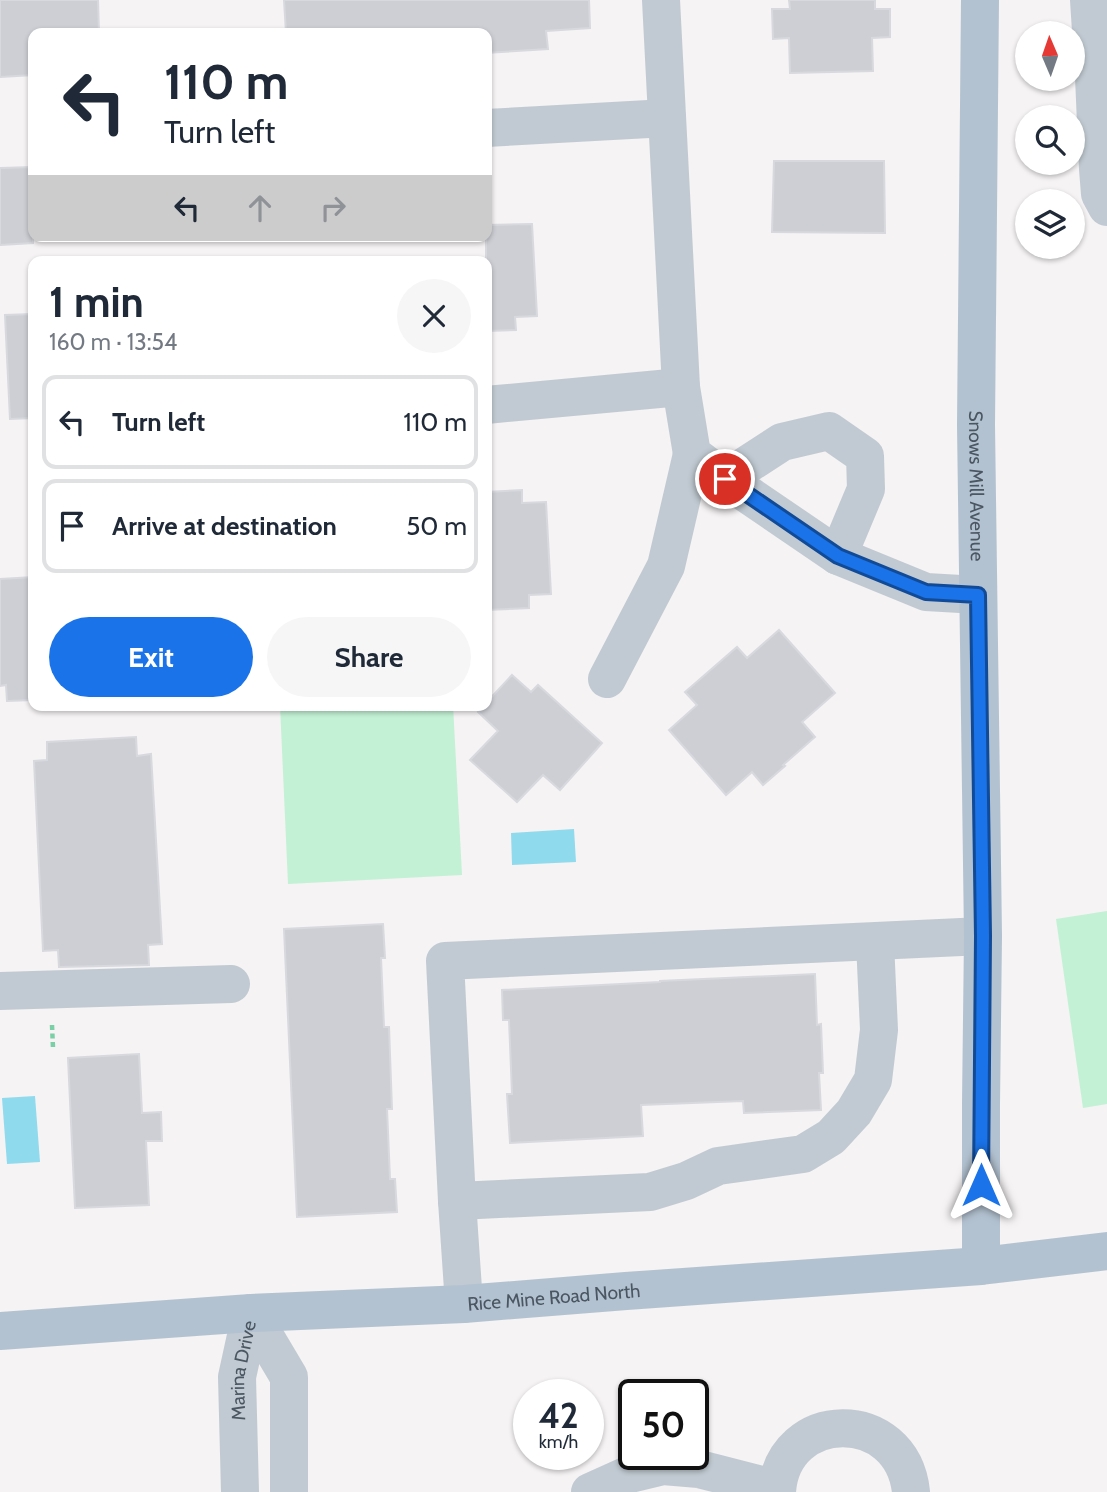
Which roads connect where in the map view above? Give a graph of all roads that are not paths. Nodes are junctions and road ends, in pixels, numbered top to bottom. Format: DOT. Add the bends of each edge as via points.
graph roads {
  1 [pos="661,0"];
  2 [pos="980,0"];
  3 [pos="1089,0"];
  4 [pos="1101,77"];
  5 [pos="667,118"];
  6 [pos="492,128"];
  7 [pos="1107,207"];
  8 [pos="681,387"];
  9 [pos="492,404"];
  10 [pos="692,454"];
  11 [pos="725,479"];
  12 [pos="838,556"];
  13 [pos="978,595"];
  14 [pos="607,679"];
  15 [pos="983,936"];
  16 [pos="875,942"];
  17 [pos="231,984"];
  18 [pos="0,991"];
  19 [pos="457,1201"];
  20 [pos="1107,1251"];
  21 [pos="981,1266"];
  22 [pos="464,1304"];
  23 [pos="251,1313"];
  24 [pos="0,1331"];
  25 [pos="777,1491"];
  26 [pos="240,1492"];
  27 [pos="289,1492"];
  28 [pos="590,1492"];
  29 [pos="911,1492"];
  1 -- 5 [label="street"];
  2 -- 13 [label="main road, Snows Mill Avenue"];
  3 -- 4 [label="street"];
  4 -- 7 [label="street" via="1097,169"];
  5 -- 6 [label="street"];
  5 -- 8 [label="street"];
  8 -- 9 [label="street"];
  8 -- 10 [label="street"];
  10 -- 11 [label="street"];
  10 -- 14 [label="street" via="666,566"];
  11 -- 12 [label="street"];
  11 -- 12 [label="street" via="782,443 829,431 865,456 866,489"];
  12 -- 13 [label="street" via="926,592"];
  13 -- 15 [label="main road, Snows Mill Avenue"];
  15 -- 16 [label="street"];
  15 -- 21 [label="main road, Snows Mill Avenue"];
  16 -- 19 [label="street" via="879,1030 873,1080 854,1112 831,1137 803,1154 718,1166 650,1192"];
  16 -- 19 [label="street" via="445,961"];
  17 -- 18 [label="street"];
  19 -- 22 [label="street"];
  20 -- 21 [label="main road, Rice Mine Road North"];
  21 -- 22 [label="main road, Rice Mine Road North"];
  22 -- 23 [label="main road, Rice Mine Road North"];
  23 -- 24 [label="main road, Rice Mine Road North"];
  23 -- 26 [label="street, Marina Drive" via="237,1377"];
  23 -- 27 [label="street, Marina Drive" via="289,1377"];
  25 -- 28 [label="street" via="699,1469 663,1466 630,1474"];
  25 -- 29 [label="street" via="780,1471 807,1438 847,1428 868,1432 901,1458"];
}
